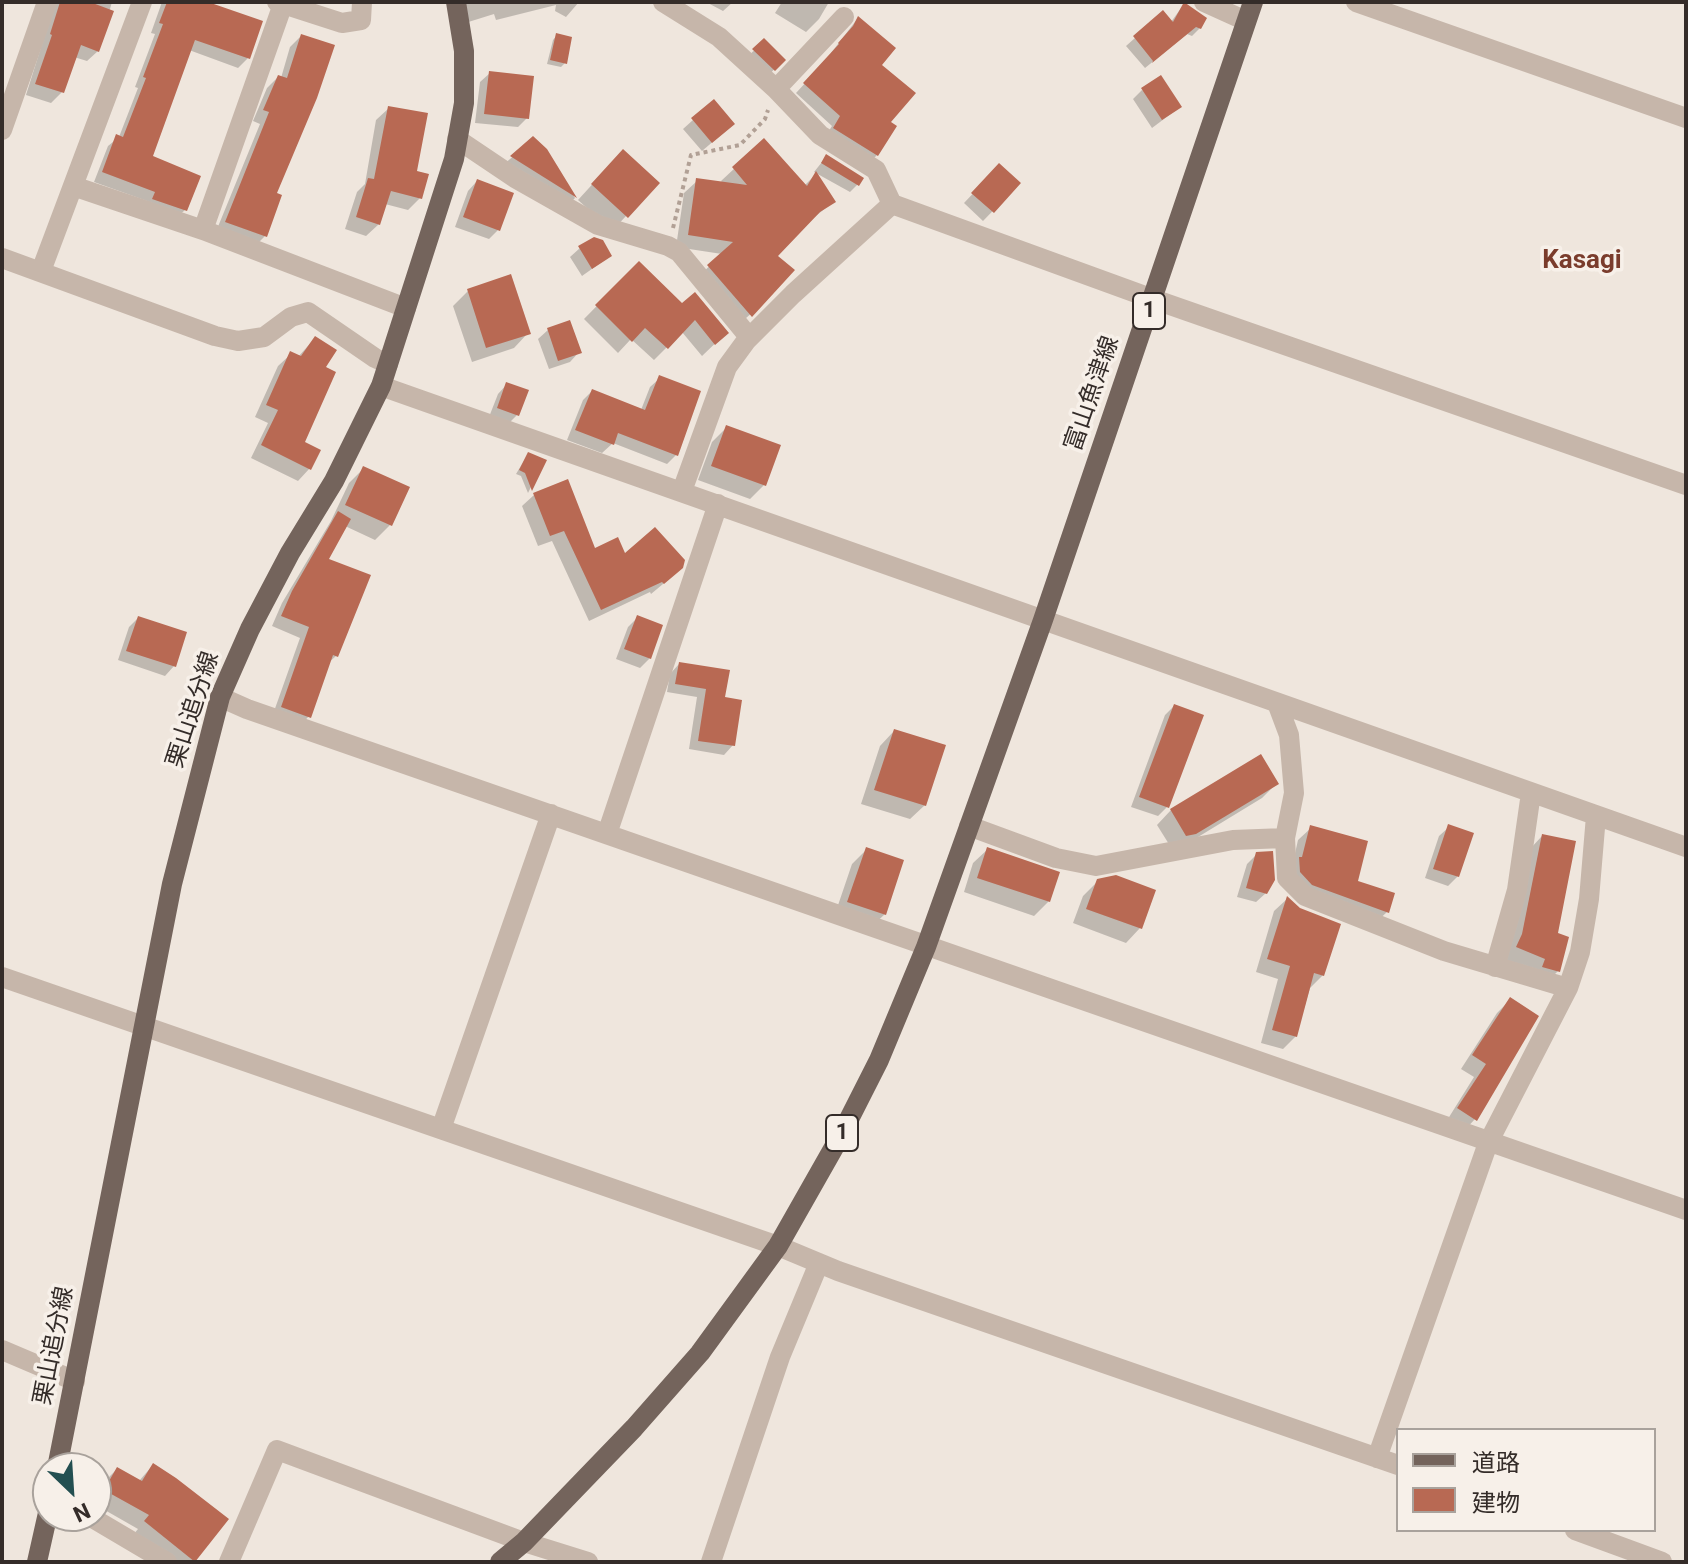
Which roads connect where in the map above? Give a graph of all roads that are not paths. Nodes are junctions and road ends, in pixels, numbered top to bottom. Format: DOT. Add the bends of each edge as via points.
graph roads {
  1 [pos="47,2"];
  2 [pos="142,2"];
  3 [pos="362,2"];
  4 [pos="456,2"];
  5 [pos="663,2"];
  6 [pos="1204,2"];
  7 [pos="1356,2"];
  8 [pos="280,3"];
  9 [pos="1250,12"];
  10 [pos="844,17"];
  11 [pos="776,89"];
  12 [pos="1686,118"];
  13 [pos="2,130"];
  14 [pos="457,139"];
  15 [pos="73,186"];
  16 [pos="892,204"];
  17 [pos="203,230"];
  18 [pos="2,258"];
  19 [pos="41,271"];
  20 [pos="1153,299"];
  21 [pos="406,308"];
  22 [pos="749,337"];
  23 [pos="388,364"];
  24 [pos="381,386"];
  25 [pos="1686,485"];
  26 [pos="682,491"];
  27 [pos="718,504"];
  28 [pos="1043,620"];
  29 [pos="220,697"];
  30 [pos="1277,703"];
  31 [pos="1531,793"];
  32 [pos="551,814"];
  33 [pos="1596,816"];
  34 [pos="969,826"];
  35 [pos="607,834"];
  36 [pos="1285,838"];
  37 [pos="1686,847"];
  38 [pos="926,947"];
  39 [pos="1495,967"];
  40 [pos="2,977"];
  41 [pos="1568,988"];
  42 [pos="144,1026"];
  43 [pos="441,1129"];
  44 [pos="1488,1143"];
  45 [pos="1686,1210"];
  46 [pos="778,1246"];
  47 [pos="819,1263"];
  48 [pos="2,1350"];
  49 [pos="75,1381"];
  50 [pos="60,1452"];
  51 [pos="1377,1458"];
  52 [pos="1396,1464"];
  53 [pos="112,1530"];
  54 [pos="44,1532"];
  55 [pos="1580,1532"];
  56 [pos="524,1542"];
  57 [pos="37,1562"];
  58 [pos="167,1562"];
  59 [pos="229,1562"];
  60 [pos="500,1562"];
  61 [pos="588,1562"];
  62 [pos="711,1562"];
  63 [pos="1662,1562"];
  1 -- 13 [label="street"];
  2 -- 15 [label="street"];
  3 -- 8 [label="street" via="361,20 342,23"];
  4 -- 14 [label="main road, 栗山追分線" via="464,51 464,103"];
  5 -- 11 [label="street" via="719,37"];
  6 -- 9 [label="street"];
  7 -- 12 [label="street"];
  8 -- 17 [label="street"];
  9 -- 20 [label="main road, 富山魚津線 / 1"];
  10 -- 11 [label="street"];
  11 -- 16 [label="street" via="820,135 876,170"];
  14 -- 21 [label="main road, 栗山追分線"];
  14 -- 22 [label="street" via="598,225 679,252"];
  15 -- 17 [label="street"];
  15 -- 19 [label="street"];
  16 -- 20 [label="street"];
  16 -- 22 [label="street"];
  17 -- 21 [label="street"];
  18 -- 19 [label="street"];
  19 -- 23 [label="street" via="238,341 264,337 291,317 308,312"];
  20 -- 25 [label="street"];
  20 -- 28 [label="main road, 富山魚津線 / 1"];
  21 -- 23 [label="main road, 栗山追分線"];
  22 -- 26 [label="street" via="727,367"];
  23 -- 24 [label="main road, 栗山追分線"];
  24 -- 26 [label="street"];
  24 -- 29 [label="main road, 栗山追分線" via="250,629"];
  26 -- 27 [label="street"];
  27 -- 28 [label="street"];
  27 -- 35 [label="street"];
  28 -- 30 [label="street"];
  28 -- 34 [label="main road, 1"];
  29 -- 32 [label="street"];
  29 -- 42 [label="main road, 栗山追分線" via="172,884"];
  30 -- 31 [label="street"];
  30 -- 36 [label="street" via="1289,735 1294,793"];
  31 -- 33 [label="street"];
  31 -- 39 [label="street" via="1517,890"];
  32 -- 35 [label="street"];
  32 -- 43 [label="street"];
  33 -- 37 [label="street"];
  33 -- 41 [label="street" via="1589,899"];
  34 -- 36 [label="street" via="1056,858 1096,866 1233,840"];
  34 -- 38 [label="main road, 1"];
  35 -- 38 [label="street"];
  36 -- 39 [label="street" via="1287,878 1305,896"];
  38 -- 44 [label="street"];
  38 -- 46 [label="main road, 1" via="879,1060"];
  39 -- 41 [label="street"];
  40 -- 42 [label="street"];
  41 -- 44 [label="street"];
  42 -- 43 [label="street"];
  42 -- 49 [label="main road, 栗山追分線"];
  43 -- 46 [label="street"];
  44 -- 45 [label="street"];
  44 -- 51 [label="street"];
  46 -- 47 [label="street"];
  46 -- 56 [label="main road, 1" via="700,1353"];
  47 -- 51 [label="street"];
  47 -- 62 [label="street" via="780,1357"];
  48 -- 49 [label="street"];
  49 -- 50 [label="main road, 栗山追分線"];
  51 -- 52 [label="street"];
  53 -- 58 [label="street"];
  54 -- 57 [label="main road"];
  55 -- 63 [label="street"];
  56 -- 59 [label="street" via="277,1450"];
  56 -- 60 [label="main road, 1"];
  56 -- 61 [label="street"];
}
